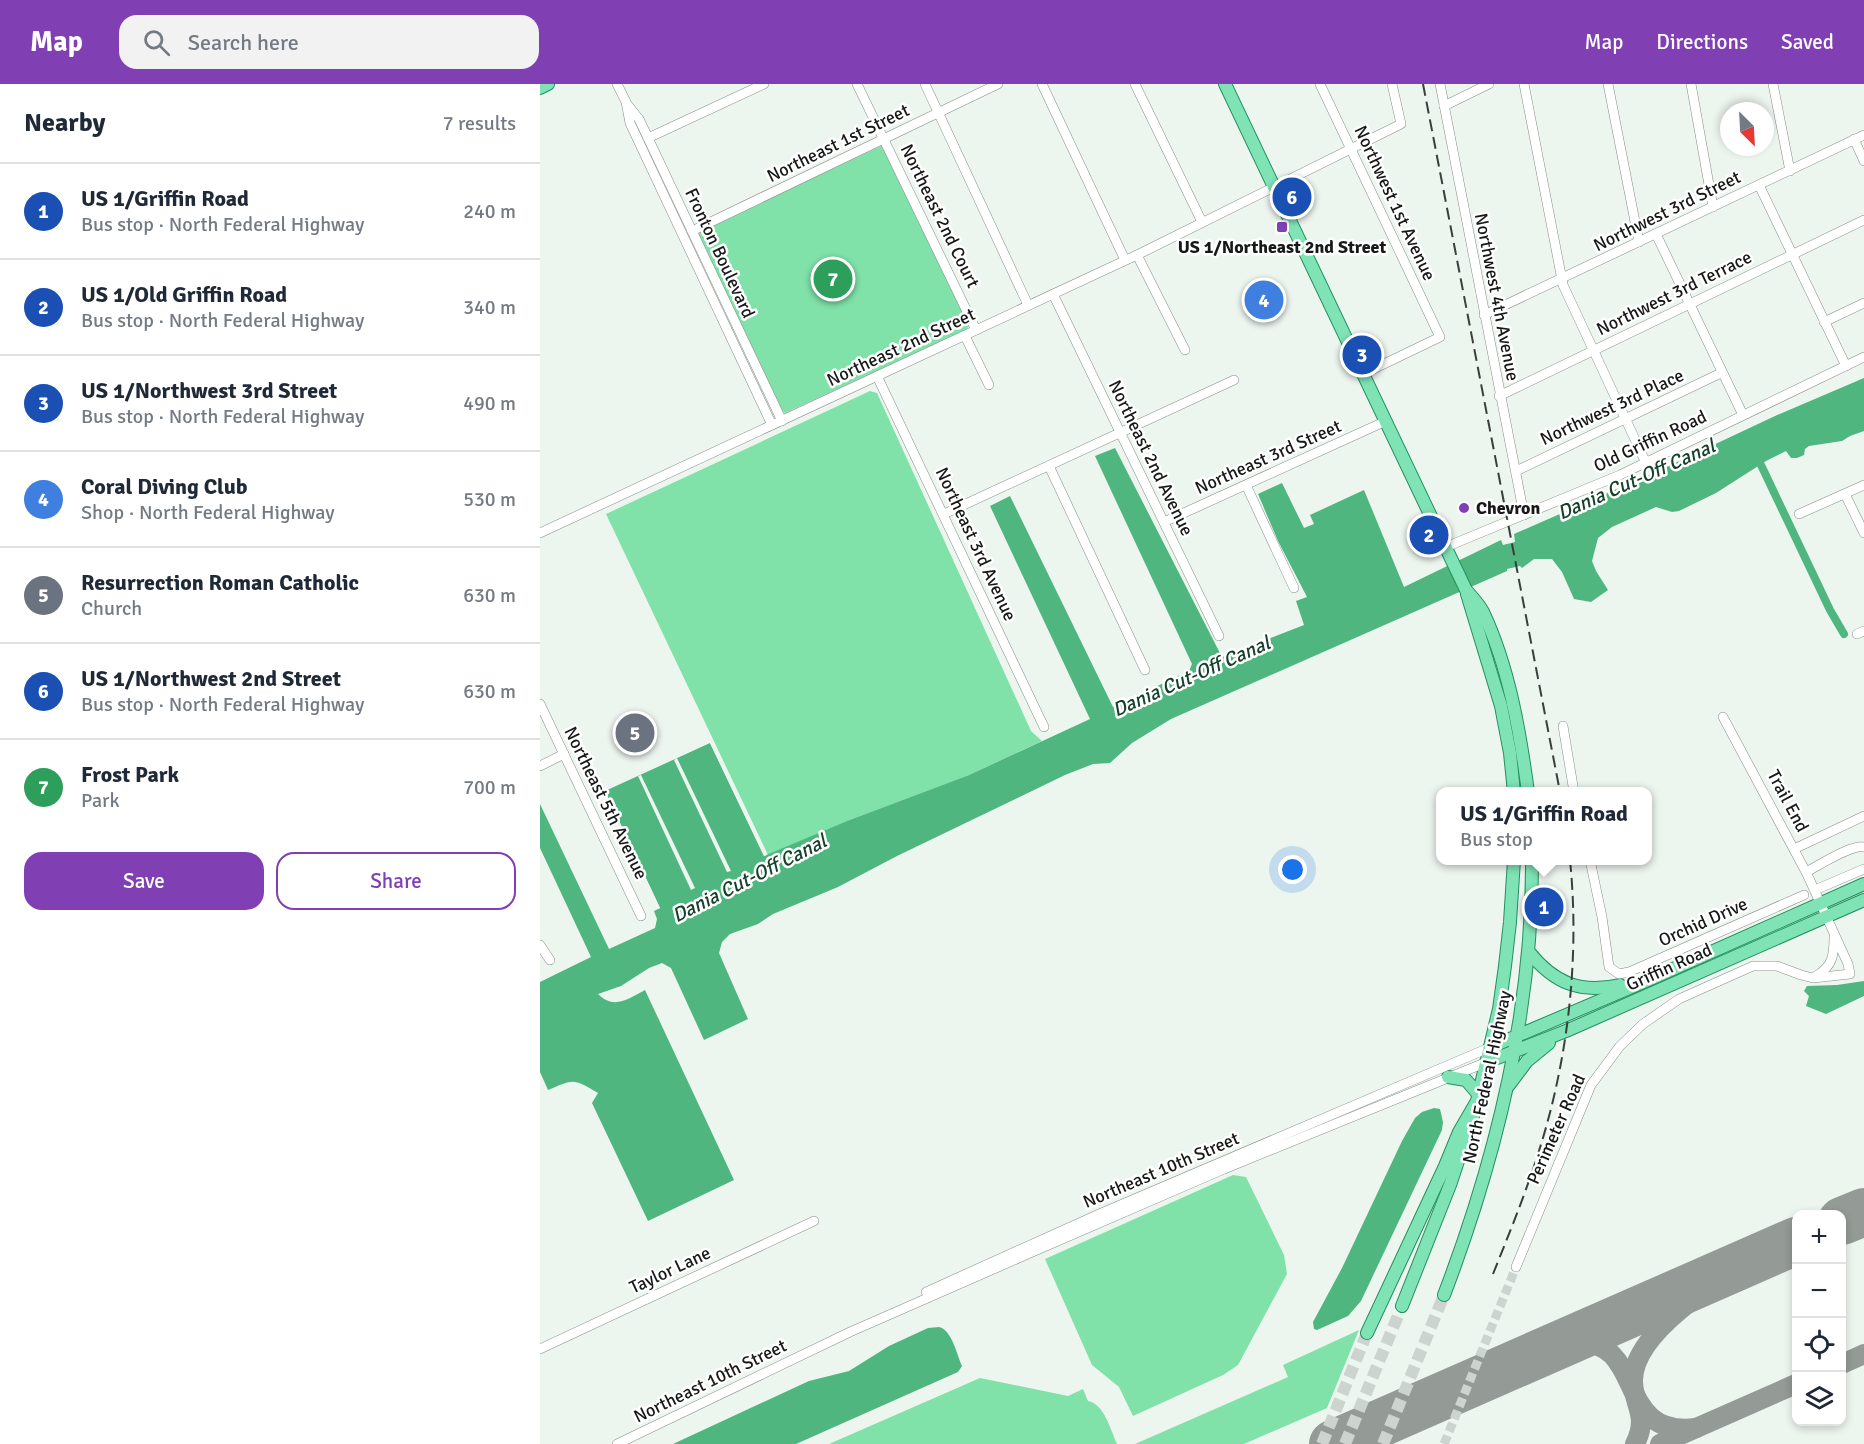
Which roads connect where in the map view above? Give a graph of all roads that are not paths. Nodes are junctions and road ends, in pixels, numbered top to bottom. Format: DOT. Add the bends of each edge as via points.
graph roads {
  1 [pos="548,84"];
  2 [pos="617,84"];
  3 [pos="764,84"];
  4 [pos="857,84"];
  5 [pos="925,84"];
  6 [pos="998,84"];
  7 [pos="1042,84"];
  8 [pos="1135,84"];
  9 [pos="1225,84"];
  10 [pos="1320,84"];
  11 [pos="1392,84"];
  12 [pos="1440,84"];
  13 [pos="1489,84"];
  14 [pos="1524,84"];
  15 [pos="1608,84"];
  16 [pos="1691,84"];
  17 [pos="1773,84"];
  18 [pos="540,88"];
  19 [pos="626,102"];
  20 [pos="1444,106"];
  21 [pos="938,113"];
  22 [pos="1864,135"];
  23 [pos="648,138"];
  24 [pos="884,139"];
  25 [pos="1854,139"];
  26 [pos="1351,148"];
  27 [pos="1864,161"];
  28 [pos="1790,171"];
  29 [pos="1759,185"];
  30 [pos="1274,186"];
  31 [pos="1713,207"];
  32 [pos="1864,220"];
  33 [pos="1202,222"];
  34 [pos="692,231"];
  35 [pos="1656,234"];
  36 [pos="1638,243"];
  37 [pos="1137,255"];
  38 [pos="1792,255"];
  39 [pos="1125,260"];
  40 [pos="1563,279"];
  41 [pos="1053,294"];
  42 [pos="1864,303"];
  43 [pos="1689,304"];
  44 [pos="1028,305"];
  45 [pos="1484,315"];
  46 [pos="1824,322"];
  47 [pos="976,330"];
  48 [pos="964,336"];
  49 [pos="1185,350"];
  50 [pos="1594,351"];
  51 [pos="1864,357"];
  52 [pos="1846,366"];
  53 [pos="1721,373"];
  54 [pos="1364,374"];
  55 [pos="877,376"];
  56 [pos="1234,380"];
  57 [pos="989,385"];
  58 [pos="1499,396"];
  59 [pos="1743,415"];
  60 [pos="1626,420"];
  61 [pos="782,421"];
  62 [pos="1386,421"];
  63 [pos="772,425"];
  64 [pos="1120,433"];
  65 [pos="1646,463"];
  66 [pos="1049,466"];
  67 [pos="1516,471"];
  68 [pos="1246,485"];
  69 [pos="1864,485"];
  70 [pos="1845,494"];
  71 [pos="944,514"];
  72 [pos="1798,514"];
  73 [pos="1524,515"];
  74 [pos="1164,522"];
  75 [pos="1864,532"];
  76 [pos="540,533"];
  77 [pos="1446,547"];
  78 [pos="1294,588"];
  79 [pos="1466,590"];
  80 [pos="1220,636"];
  81 [pos="1145,670"];
  82 [pos="540,704"];
  83 [pos="1723,717"];
  84 [pos="1563,726"];
  85 [pos="1044,727"];
  86 [pos="564,754"];
  87 [pos="540,766"];
  88 [pos="1513,785"];
  89 [pos="1527,787"];
  90 [pos="1573,787"];
  91 [pos="1864,816"];
  92 [pos="1864,847"];
  93 [pos="1794,849"];
  94 [pos="1514,865"];
  95 [pos="1532,865"];
  96 [pos="1591,865"];
  97 [pos="1864,868"];
  98 [pos="1806,872"];
  99 [pos="1864,884"];
  100 [pos="1815,890"];
  101 [pos="1804,895"];
  102 [pos="1864,900"];
  103 [pos="1821,903"];
  104 [pos="641,916"];
  105 [pos="1827,917"];
  106 [pos="1834,932"];
  107 [pos="540,945"];
  108 [pos="1529,952"];
  109 [pos="550,960"];
  110 [pos="1653,978"];
  111 [pos="1813,978"];
  112 [pos="1561,1033"];
  113 [pos="1517,1036"];
  114 [pos="1491,1047"];
  115 [pos="1514,1053"];
  116 [pos="1487,1062"];
  117 [pos="1448,1077"];
  118 [pos="1507,1087"];
  119 [pos="1478,1098"];
  120 [pos="1188,1180"];
  121 [pos="813,1221"];
  122 [pos="1044,1238"];
  123 [pos="1033,1252"];
  124 [pos="1516,1267"];
  125 [pos="1444,1295"];
  126 [pos="1402,1306"];
  127 [pos="850,1332"];
  128 [pos="1367,1333"];
  129 [pos="540,1349"];
  130 [pos="617,1444"];
  1 -- 18 [label="main road"];
  2 -- 19 [label="street, Fronton Boulevard"];
  3 -- 23 [label="street"];
  4 -- 24 [label="street, Northeast 2nd Court"];
  5 -- 21 [label="street"];
  6 -- 21 [label="street, Northeast 1st Street"];
  7 -- 39 [label="street"];
  8 -- 33 [label="street"];
  9 -- 30 [label="main road"];
  10 -- 26 [label="street, Northwest 1st Avenue"];
  11 -- 26 [label="street, Northeast 2nd Street" via="1401,124"];
  12 -- 20 [label="street, Northwest 4th Avenue"];
  13 -- 20 [label="street"];
  14 -- 40 [label="street"];
  15 -- 36 [label="street"];
  16 -- 31 [label="street"];
  17 -- 28 [label="street"];
  19 -- 23 [label="street, Fronton Boulevard"];
  19 -- 63 [label="street, Fronton Boulevard" via="630,123"];
  20 -- 45 [label="street, Northwest 4th Avenue"];
  21 -- 24 [label="street, Northeast 1st Street"];
  21 -- 44 [label="street"];
  22 -- 25 [label="street, Northwest 3rd Street"];
  23 -- 34 [label="street, Fronton Boulevard"];
  24 -- 34 [label="street, Northeast 1st Street"];
  24 -- 47 [label="street, Northeast 2nd Court"];
  25 -- 27 [label="street"];
  25 -- 28 [label="street, Northwest 3rd Street"];
  26 -- 30 [label="street, Northeast 2nd Street"];
  26 -- 54 [label="street, Northwest 1st Avenue" via="1440,337"];
  28 -- 29 [label="street, Northwest 3rd Street"];
  29 -- 31 [label="street, Northwest 3rd Street"];
  29 -- 38 [label="street"];
  30 -- 33 [label="street, Northeast 2nd Street"];
  30 -- 54 [label="main road"];
  31 -- 35 [label="street, Northwest 3rd Street"];
  32 -- 38 [label="street, Northwest 3rd Terrace"];
  33 -- 37 [label="street, Northeast 2nd Street"];
  34 -- 61 [label="street, Fronton Boulevard"];
  35 -- 36 [label="street, Northwest 3rd Street"];
  35 -- 43 [label="street"];
  36 -- 40 [label="street, Northwest 3rd Street"];
  37 -- 39 [label="street, Northeast 2nd Street"];
  37 -- 49 [label="street"];
  38 -- 43 [label="street, Northwest 3rd Terrace"];
  38 -- 46 [label="street"];
  39 -- 41 [label="street, Northeast 2nd Street"];
  40 -- 45 [label="street, Northwest 3rd Street"];
  40 -- 50 [label="street"];
  41 -- 44 [label="street, Northeast 2nd Street"];
  41 -- 64 [label="street, Northeast 2nd Avenue"];
  42 -- 46 [label="street"];
  43 -- 50 [label="street, Northwest 3rd Terrace"];
  43 -- 53 [label="street"];
  44 -- 47 [label="street, Northeast 2nd Street"];
  45 -- 58 [label="street, Northwest 4th Avenue"];
  46 -- 52 [label="street"];
  47 -- 48 [label="street, Northeast 2nd Street"];
  48 -- 55 [label="street, Northeast 2nd Street"];
  48 -- 57 [label="street"];
  50 -- 58 [label="street, Northwest 3rd Terrace"];
  50 -- 60 [label="street"];
  51 -- 52 [label="street, Old Griffin Road"];
  52 -- 59 [label="street, Old Griffin Road"];
  53 -- 59 [label="street"];
  53 -- 60 [label="street, Northwest 3rd Place"];
  54 -- 62 [label="main road"];
  55 -- 61 [label="street, Northeast 2nd Street"];
  55 -- 71 [label="street, Northeast 3rd Avenue"];
  56 -- 64 [label="street"];
  58 -- 67 [label="street, Northwest 4th Avenue"];
  59 -- 65 [label="street, Old Griffin Road"];
  60 -- 65 [label="street"];
  60 -- 67 [label="street, Northwest 3rd Place"];
  61 -- 63 [label="street, Northeast 2nd Street"];
  62 -- 68 [label="street, Northeast 3rd Street"];
  62 -- 77 [label="main road"];
  63 -- 76 [label="street, Northeast 2nd Street"];
  64 -- 66 [label="street"];
  64 -- 74 [label="street, Northeast 2nd Avenue"];
  65 -- 73 [label="street, Old Griffin Road"];
  66 -- 71 [label="street"];
  66 -- 81 [label="street"];
  67 -- 73 [label="street, Northwest 4th Avenue"];
  68 -- 74 [label="street, Northeast 3rd Street"];
  68 -- 78 [label="street"];
  69 -- 70 [label="street"];
  70 -- 72 [label="street"];
  70 -- 75 [label="street"];
  71 -- 85 [label="street, Northeast 3rd Avenue"];
  73 -- 77 [label="street, Old Griffin Road"];
  74 -- 80 [label="street, Northeast 2nd Avenue"];
  77 -- 79 [label="main road"];
  79 -- 88 [label="main road" via="1501,706"];
  79 -- 89 [label="main road" via="1482,610 1504,672"];
  82 -- 86 [label="street, Northeast 5th Avenue"];
  83 -- 93 [label="street, Trail End"];
  84 -- 90 [label="street"];
  86 -- 87 [label="street"];
  86 -- 104 [label="street, Northeast 5th Avenue"];
  88 -- 89 [label="street"];
  91 -- 93 [label="street"];
  92 -- 98 [label="street"];
  93 -- 98 [label="street, Trail End"];
  94 -- 114 [label="main road, North Federal Highway" via="1507,955"];
  95 -- 108 [label="main road, North Federal Highway"];
  96 -- 101 [label="street, Orchid Drive" via="1608,962 1619,974"];
  97 -- 100 [label="street"];
  98 -- 100 [label="street, Trail End"];
  99 -- 103 [label="main road, Griffin Road"];
  100 -- 103 [label="street, Trail End"];
  102 -- 105 [label="main road, Griffin Road"];
  103 -- 105 [label="street, Perimeter Road"];
  103 -- 110 [label="main road, Griffin Road"];
  105 -- 106 [label="street, Perimeter Road"];
  105 -- 112 [label="main road, Griffin Road"];
  106 -- 111 [label="street" via="1831,963"];
  106 -- 111 [label="street, Perimeter Road" via="1850,974"];
  107 -- 109 [label="street"];
  108 -- 110 [label="main road" via="1549,974 1578,986 1604,988"];
  108 -- 113 [label="main road, North Federal Highway"];
  110 -- 113 [label="main road, Griffin Road"];
  111 -- 124 [label="street, Perimeter Road" via="1771,965 1746,968 1673,1002 1631,1034 1605,1065 1584,1100"];
  112 -- 115 [label="main road, Griffin Road"];
  112 -- 118 [label="main road" via="1527,1061"];
  113 -- 114 [label="main road, Griffin Road"];
  113 -- 115 [label="main road, North Federal Highway"];
  114 -- 116 [label="main road, North Federal Highway"];
  114 -- 120 [label="street, Northeast 10th Street"];
  115 -- 116 [label="main road, Griffin Road"];
  115 -- 118 [label="main road, North Federal Highway"];
  116 -- 117 [label="street, Northeast 10th Street"];
  116 -- 119 [label="main road, North Federal Highway"];
  117 -- 119 [label="main road" via="1466,1080"];
  117 -- 120 [label="street, Northeast 10th Street" via="1329,1128"];
  118 -- 125 [label="main road, North Federal Highway" via="1478,1199"];
  119 -- 126 [label="main road, North Federal Highway" via="1450,1185"];
  119 -- 128 [label="main road"];
  120 -- 122 [label="street, Northeast 10th Street"];
  120 -- 123 [label="street, Northeast 10th Street"];
  121 -- 129 [label="street, Taylor Lane"];
  122 -- 123 [label="street"];
  122 -- 127 [label="street, Northeast 10th Street"];
  123 -- 127 [label="street, Northeast 10th Street"];
  127 -- 130 [label="street, Northeast 10th Street"];
}
